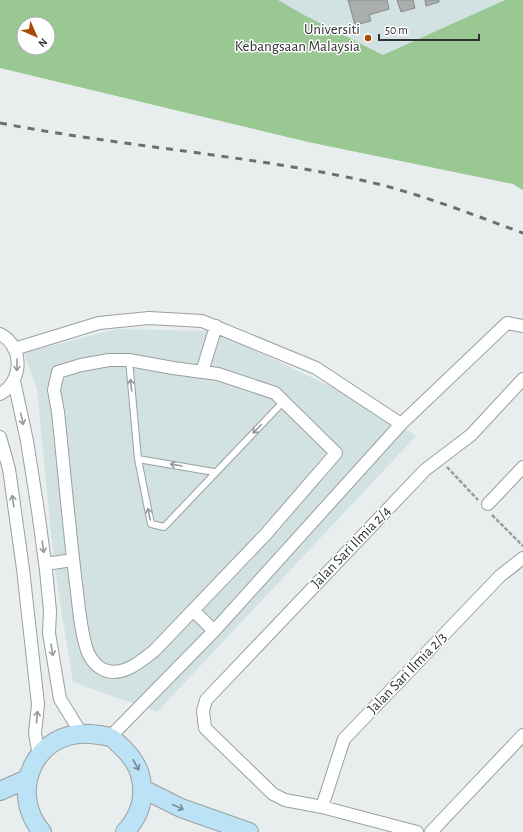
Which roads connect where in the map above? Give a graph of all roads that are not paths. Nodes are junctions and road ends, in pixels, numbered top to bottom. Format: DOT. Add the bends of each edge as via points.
graph roads {
  1 [pos="216,326"];
  2 [pos="523,326"];
  3 [pos="0,334"];
  4 [pos="14,349"];
  5 [pos="129,360"];
  6 [pos="202,372"];
  7 [pos="523,380"];
  8 [pos="14,381"];
  9 [pos="0,394"];
  10 [pos="284,401"];
  11 [pos="401,424"];
  12 [pos="0,437"];
  13 [pos="138,458"];
  14 [pos="523,467"];
  15 [pos="214,472"];
  16 [pos="487,507"];
  17 [pos="523,558"];
  18 [pos="73,560"];
  19 [pos="45,564"];
  20 [pos="194,611"];
  21 [pos="214,631"];
  22 [pos="81,733"];
  23 [pos="523,735"];
  24 [pos="110,737"];
  25 [pos="39,756"];
  26 [pos="27,779"];
  27 [pos="143,789"];
  28 [pos="0,791"];
  29 [pos="322,807"];
  30 [pos="40,832"];
  31 [pos="126,832"];
  32 [pos="249,832"];
  33 [pos="417,832"];
  34 [pos="431,832"];
  1 -- 4 [label="street" via="202,321 149,318 99,323"];
  1 -- 6 [label="street"];
  1 -- 11 [label="street" via="316,368"];
  2 -- 11 [label="street" via="507,323"];
  3 -- 4 [label="street"];
  4 -- 8 [label="street, one-way" via="18,368"];
  5 -- 6 [label="street"];
  13 -- 5 [label="lane, one-way"];
  5 -- 18 [label="street" via="109,360 58,372 54,390"];
  6 -- 10 [label="street" via="218,374 275,393"];
  7 -- 29 [label="street, Jalan Sari Ilmia 2/4" via="471,435 425,470 206,700 203,711 205,728 273,794 285,800"];
  8 -- 9 [label="street"];
  8 -- 19 [label="street, one-way" via="27,441"];
  10 -- 15 [label="lane, one-way"];
  10 -- 20 [label="street" via="336,453 276,523"];
  11 -- 21 [label="street"];
  25 -- 12 [label="street, one-way" via="35,734 38,704 23,569 9,469"];
  15 -- 13 [label="lane, one-way"];
  15 -- 13 [label="lane, one-way" via="164,526 151,524"];
  14 -- 16 [label="street"];
  17 -- 29 [label="street, Jalan Sari Ilmia 2/3" via="500,576 344,739"];
  18 -- 19 [label="street"];
  18 -- 20 [label="street" via="88,654 99,666 109,671 136,666"];
  19 -- 22 [label="street, one-way" via="50,611 49,633 60,699"];
  20 -- 21 [label="street"];
  21 -- 24 [label="street"];
  22 -- 24 [label="street"];
  22 -- 25 [label="street" via="62,737 46,747"];
  23 -- 34 [label="street"];
  24 -- 27 [label="street, one-way" via="130,755 139,771"];
  25 -- 26 [label="street"];
  26 -- 28 [label="street"];
  26 -- 30 [label="street" via="26,798 31,816"];
  27 -- 31 [label="street" via="141,807"];
  27 -- 32 [label="street, one-way" via="181,808"];
  29 -- 33 [label="street"];
}
